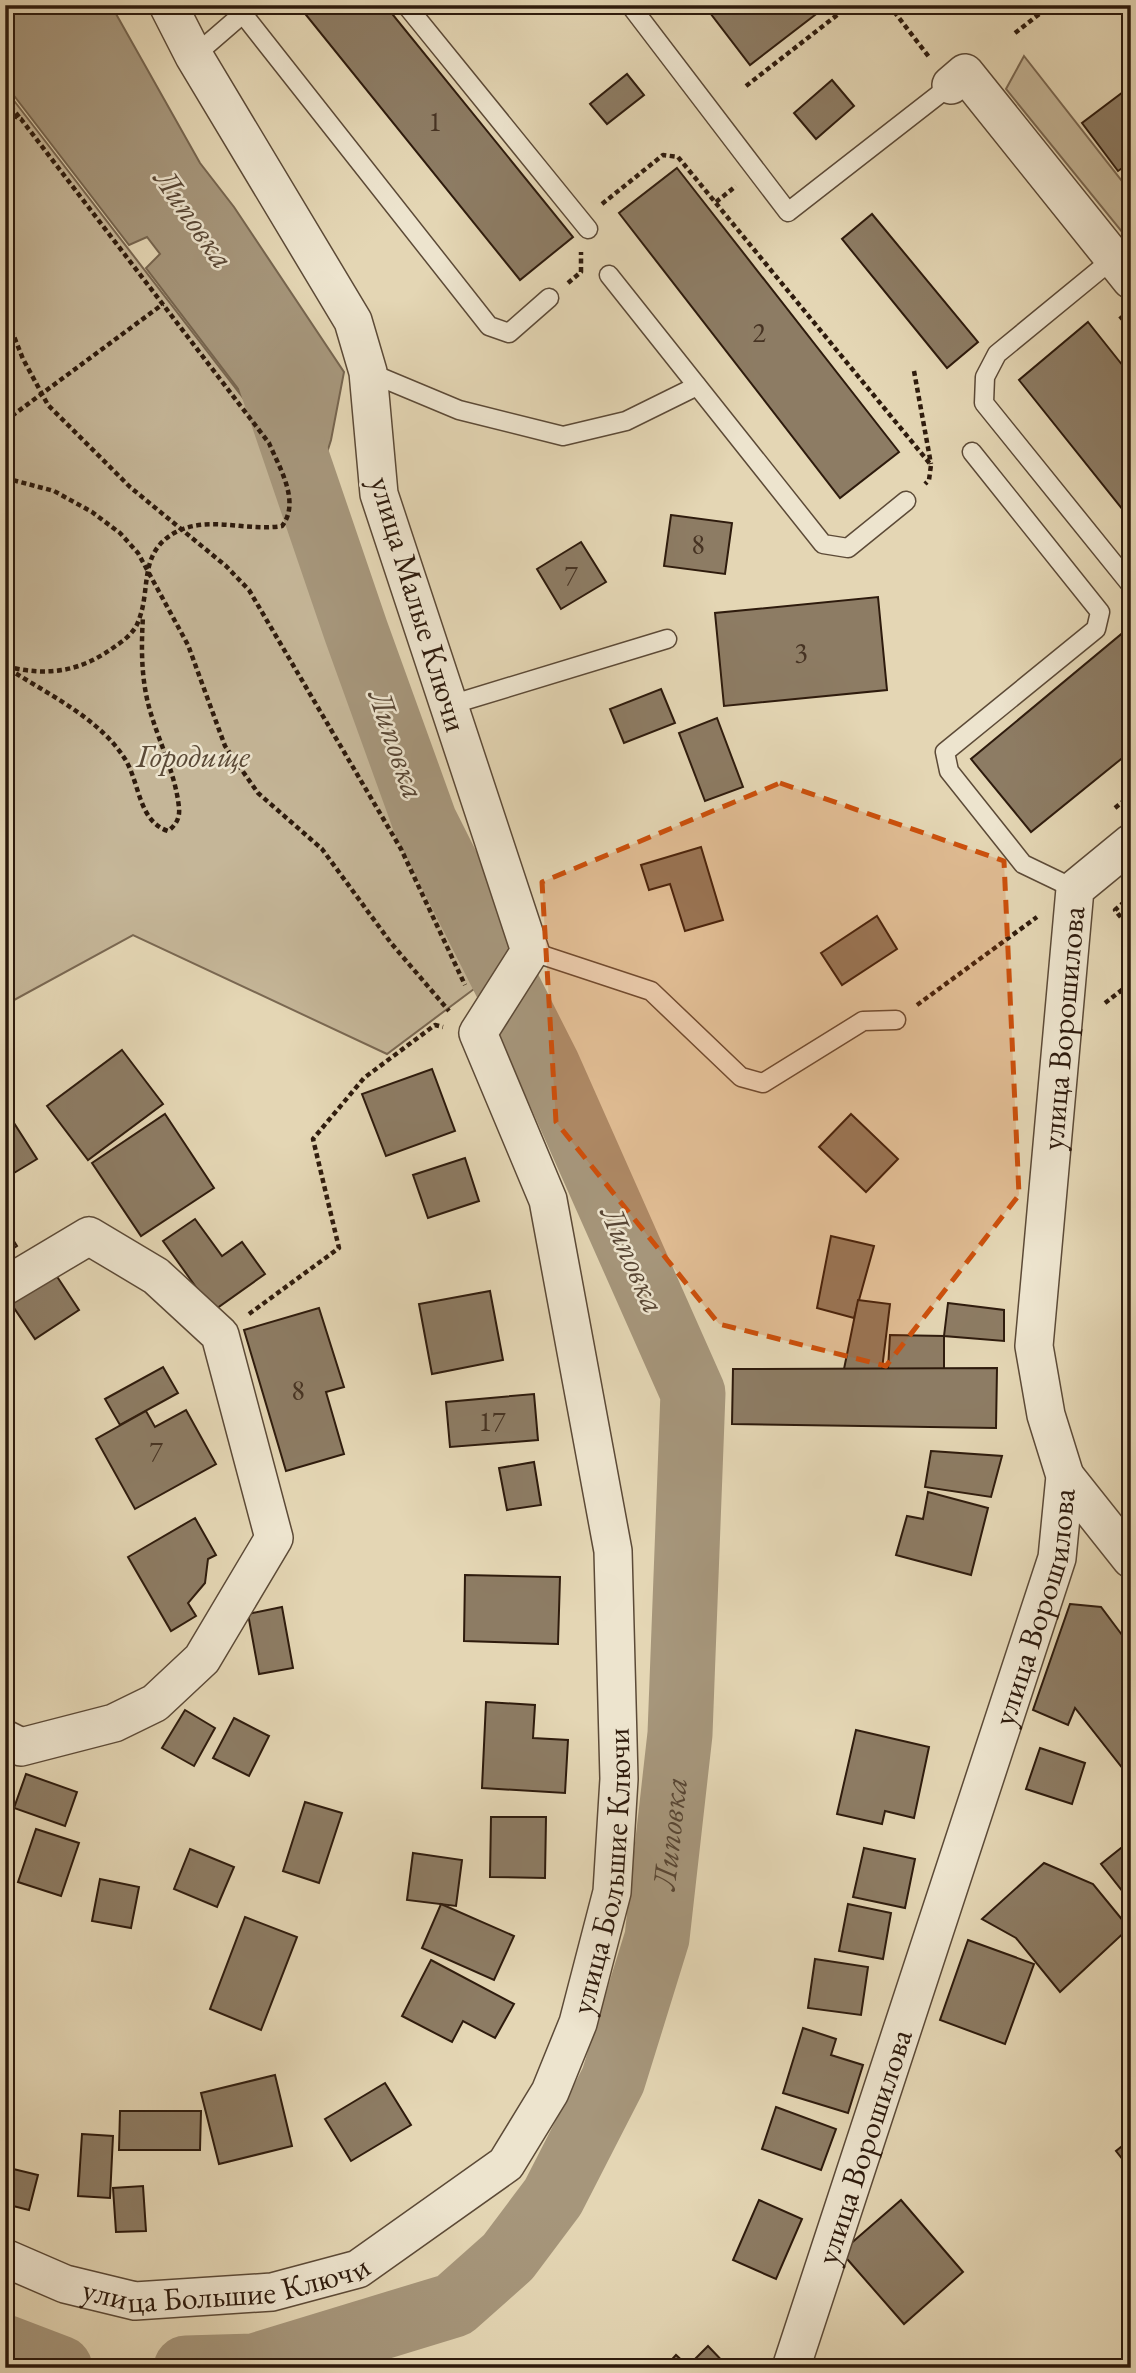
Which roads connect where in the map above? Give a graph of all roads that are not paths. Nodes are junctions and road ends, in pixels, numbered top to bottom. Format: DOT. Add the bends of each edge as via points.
graph roads {
  1 [pos="169,5"];
  2 [pos="406,5"];
  3 [pos="630,5"];
  4 [pos="248,9"];
  5 [pos="194,56"];
  6 [pos="951,85"];
  7 [pos="585,225"];
  8 [pos="1122,269"];
  9 [pos="609,275"];
  10 [pos="549,298"];
  11 [pos="368,372"];
  12 [pos="697,386"];
  13 [pos="972,453"];
  14 [pos="906,501"];
  15 [pos="1131,585"];
  16 [pos="667,639"];
  17 [pos="450,705"];
  18 [pos="1131,843"];
  19 [pos="1075,890"];
  20 [pos="530,951"];
  21 [pos="896,1020"];
  22 [pos="5,1286"];
  23 [pos="1065,1476"];
  24 [pos="1131,1559"];
  25 [pos="5,1739"];
  26 [pos="5,2258"];
  27 [pos="791,2368"];
  1 -- 5 [label="street, улица Малые Ключи"];
  2 -- 7 [label="lane"];
  3 -- 6 [label="lane" via="788,212"];
  4 -- 5 [label="lane"];
  4 -- 10 [label="lane" via="489,326 509,332"];
  5 -- 11 [label="street, улица Малые Ключи" via="353,321"];
  6 -- 8 [label="street" via="965,73"];
  8 -- 15 [label="lane" via="997,354 985,377 984,403"];
  9 -- 12 [label="lane"];
  11 -- 12 [label="lane" via="459,410 564,436 626,421"];
  11 -- 17 [label="street, улица Малые Ключи" via="379,494"];
  12 -- 14 [label="lane" via="823,544 848,548"];
  13 -- 19 [label="lane" via="1100,612 1096,629 945,752 949,771 1023,864"];
  16 -- 17 [label="lane"];
  17 -- 20 [label="street, улица Малые Ключи"];
  18 -- 19 [label="street, улица Ворошилова"];
  19 -- 23 [label="street, улица Ворошилова" via="1034,1346 1046,1415"];
  20 -- 21 [label="lane" via="651,991 741,1077 763,1083 863,1021"];
  20 -- 26 [label="street, улица Большие Ключи" via="466,1025 548,1200 613,1551 619,1779 612,1892 578,2023 550,2092 506,2164 358,2269 272,2292 135,2301 65,2284"];
  22 -- 25 [label="street" via="89,1236 156,1276 220,1335 274,1538 202,1659 155,1703 114,1723 21,1747"];
  23 -- 24 [label="street"];
  23 -- 27 [label="street, улица Ворошилова" via="1057,1558"];
}
